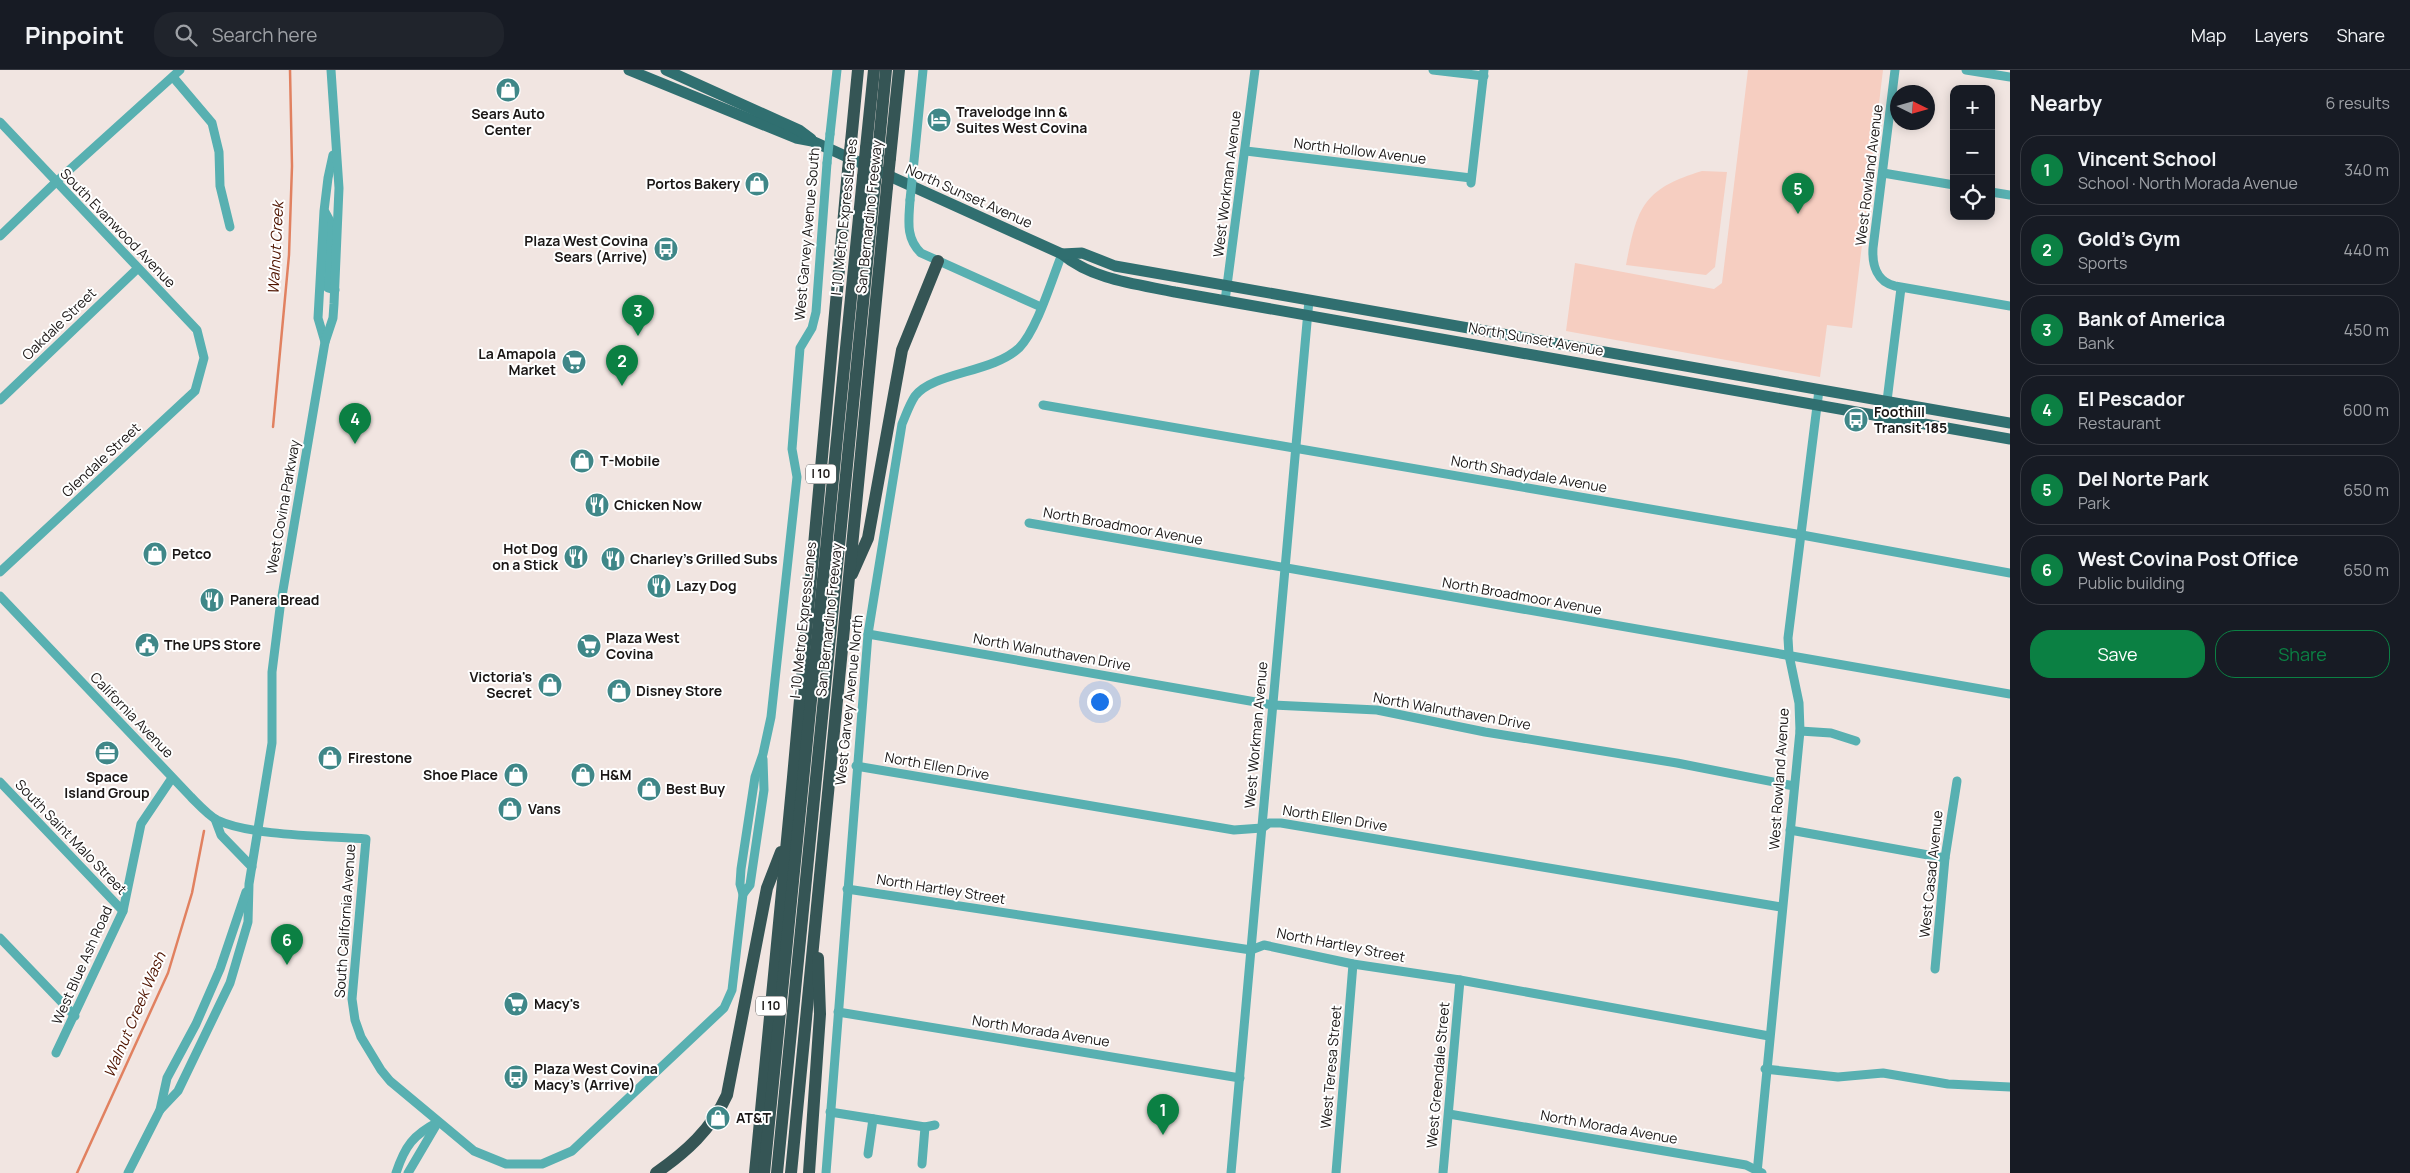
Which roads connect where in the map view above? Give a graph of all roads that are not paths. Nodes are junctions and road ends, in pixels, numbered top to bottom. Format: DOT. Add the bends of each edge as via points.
graph roads {
  1 [pos="331,70"];
  2 [pos="629,70"];
  3 [pos="666,70"];
  4 [pos="837,70"];
  5 [pos="858,70"];
  6 [pos="874,70"];
  7 [pos="886,70"];
  8 [pos="899,70"];
  9 [pos="922,70"];
  10 [pos="1255,70"];
  11 [pos="1433,70"];
  12 [pos="1895,70"];
  13 [pos="1966,70"];
  14 [pos="177,73"];
  15 [pos="1484,73"];
  16 [pos="2010,78"];
  17 [pos="0,122"];
  18 [pos="812,140"];
  19 [pos="335,147"];
  20 [pos="1246,151"];
  21 [pos="878,153"];
  22 [pos="332,161"];
  23 [pos="1883,173"];
  24 [pos="867,175"];
  25 [pos="56,182"];
  26 [pos="1950,184"];
  27 [pos="340,188"];
  28 [pos="1995,193"];
  29 [pos="2010,195"];
  30 [pos="324,211"];
  31 [pos="230,227"];
  32 [pos="0,236"];
  33 [pos="1062,254"];
  34 [pos="938,261"];
  35 [pos="137,269"];
  36 [pos="1228,286"];
  37 [pos="1901,288"];
  38 [pos="335,290"];
  39 [pos="1309,300"];
  40 [pos="1225,301"];
  41 [pos="2010,306"];
  42 [pos="1041,307"];
  43 [pos="1307,315"];
  44 [pos="325,342"];
  45 [pos="204,358"];
  46 [pos="1819,390"];
  47 [pos="0,400"];
  48 [pos="1887,401"];
  49 [pos="1817,404"];
  50 [pos="1043,405"];
  51 [pos="1885,416"];
  52 [pos="2010,424"];
  53 [pos="2010,439"];
  54 [pos="1295,449"];
  55 [pos="1029,523"];
  56 [pos="1802,535"];
  57 [pos="1285,569"];
  58 [pos="0,572"];
  59 [pos="2010,573"];
  60 [pos="848,583"];
  61 [pos="0,596"];
  62 [pos="868,634"];
  63 [pos="1789,655"];
  64 [pos="2010,694"];
  65 [pos="1273,705"];
  66 [pos="1800,731"];
  67 [pos="1856,741"];
  68 [pos="856,766"];
  69 [pos="172,778"];
  70 [pos="1957,781"];
  71 [pos="0,782"];
  72 [pos="1794,786"];
  73 [pos="215,819"];
  74 [pos="1262,828"];
  75 [pos="258,830"];
  76 [pos="1790,830"];
  77 [pos="787,839"];
  78 [pos="1945,858"];
  79 [pos="252,867"];
  80 [pos="249,884"];
  81 [pos="847,889"];
  82 [pos="817,899"];
  83 [pos="1781,907"];
  84 [pos="123,911"];
  85 [pos="0,938"];
  86 [pos="1251,950"];
  87 [pos="1353,964"];
  88 [pos="1935,969"];
  89 [pos="1460,980"];
  90 [pos="732,990"];
  91 [pos="838,1012"];
  92 [pos="75,1016"];
  93 [pos="1769,1036"];
  94 [pos="56,1053"];
  95 [pos="1766,1069"];
  96 [pos="1240,1078"];
  97 [pos="2010,1087"];
  98 [pos="160,1110"];
  99 [pos="830,1112"];
  100 [pos="1449,1114"];
  101 [pos="873,1120"];
  102 [pos="438,1122"];
  103 [pos="935,1125"];
  104 [pos="925,1127"];
  105 [pos="868,1154"];
  106 [pos="793,1156"];
  107 [pos="922,1164"];
  108 [pos="1759,1172"];
  109 [pos="128,1173"];
  110 [pos="396,1173"];
  111 [pos="408,1173"];
  112 [pos="656,1173"];
  113 [pos="755,1173"];
  114 [pos="764,1173"];
  115 [pos="777,1173"];
  116 [pos="791,1173"];
  117 [pos="795,1173"];
  118 [pos="809,1173"];
  119 [pos="826,1173"];
  120 [pos="1232,1173"];
  121 [pos="1336,1173"];
  122 [pos="1443,1173"];
  1 -- 19 [label="street, West Covina Parkway"];
  2 -- 18 [label="main road" via="796,138"];
  3 -- 18 [label="main road" via="799,130"];
  4 -- 90 [label="street, West Garvey Avenue South, bridge" via="816,312 812,328 800,348 792,449 797,479 771,717 763,754 764,790 750,885 743,894"];
  5 -- 77 [label="highway, San Bernardino Freeway / I 10, bridge"];
  6 -- 21 [label="highway, I-10 Metro ExpressLanes"];
  7 -- 21 [label="highway, I-10 Metro ExpressLanes"];
  8 -- 21 [label="highway, San Bernardino Freeway / I 10"];
  9 -- 34 [label="street, bridge" via="908,222 910,239 921,252"];
  10 -- 20 [label="street, West Workman Avenue"];
  11 -- 15 [label="street"];
  12 -- 23 [label="street, West Rowland Avenue"];
  13 -- 16 [label="street"];
  14 -- 25 [label="street"];
  14 -- 31 [label="street" via="212,123 219,152 220,186"];
  15 -- 20 [label="street, North Hollow Avenue" via="1471,181"];
  17 -- 25 [label="street, South Evanwood Avenue"];
  18 -- 24 [label="main road, North Sunset Avenue"];
  19 -- 22 [label="street, West Covina Parkway"];
  19 -- 27 [label="street, West Covina Parkway"];
  20 -- 36 [label="street, West Workman Avenue"];
  21 -- 24 [label="highway, I-10 Metro ExpressLanes, bridge"];
  21 -- 60 [label="highway, San Bernardino Freeway / I 10, bridge" via="887,187"];
  22 -- 27 [label="street" via="333,178"];
  22 -- 30 [label="street, West Covina Parkway"];
  23 -- 26 [label="street"];
  23 -- 37 [label="street, West Rowland Avenue" via="1873,260 1882,279"];
  24 -- 33 [label="main road, North Sunset Avenue"];
  24 -- 114 [label="highway, I-10 Metro ExpressLanes"];
  24 -- 115 [label="highway, I-10 Metro ExpressLanes"];
  25 -- 32 [label="street"];
  25 -- 35 [label="street, South Evanwood Avenue"];
  27 -- 38 [label="street, West Covina Parkway"];
  28 -- 29 [label="street"];
  30 -- 38 [label="street" via="331,223 328,288"];
  30 -- 44 [label="street, West Covina Parkway" via="318,318"];
  33 -- 36 [label="main road, North Sunset Avenue" via="1082,253 1115,266"];
  33 -- 40 [label="main road, North Sunset Avenue" via="1076,265 1110,279"];
  33 -- 42 [label="street, West Garvey Avenue North"];
  34 -- 42 [label="street"];
  34 -- 60 [label="highway" via="902,350 868,538"];
  35 -- 45 [label="street, South Evanwood Avenue" via="197,330"];
  35 -- 47 [label="street, Oakdale Street"];
  36 -- 39 [label="main road, North Sunset Avenue"];
  36 -- 40 [label="street, West Workman Avenue"];
  37 -- 41 [label="street"];
  37 -- 48 [label="street"];
  38 -- 44 [label="street, West Covina Parkway" via="333,318"];
  39 -- 43 [label="street, West Workman Avenue"];
  39 -- 46 [label="main road, North Sunset Avenue"];
  40 -- 43 [label="main road, North Sunset Avenue"];
  42 -- 62 [label="street, West Garvey Avenue North" via="1018,348 977,370 931,384 916,395 909,406 902,424"];
  43 -- 49 [label="main road, North Sunset Avenue"];
  43 -- 54 [label="street, West Workman Avenue"];
  44 -- 75 [label="street, West Covina Parkway" via="280,608 272,672 272,743"];
  45 -- 58 [label="street, Glendale Street" via="196,391"];
  46 -- 48 [label="main road, North Sunset Avenue"];
  46 -- 49 [label="street, West Rowland Avenue"];
  48 -- 51 [label="street"];
  48 -- 52 [label="main road, North Sunset Avenue"];
  49 -- 51 [label="main road, North Sunset Avenue"];
  49 -- 56 [label="street, West Rowland Avenue"];
  50 -- 54 [label="street, North Shadydale Avenue"];
  51 -- 53 [label="main road, North Sunset Avenue"];
  54 -- 56 [label="street, North Shadydale Avenue"];
  54 -- 57 [label="street, West Workman Avenue"];
  55 -- 57 [label="street, North Broadmoor Avenue"];
  56 -- 59 [label="street, North Shadydale Avenue"];
  56 -- 63 [label="street, West Rowland Avenue" via="1788,638"];
  57 -- 63 [label="street, North Broadmoor Avenue"];
  57 -- 65 [label="street, West Workman Avenue"];
  60 -- 82 [label="highway, San Bernardino Freeway / I 10"];
  61 -- 69 [label="street, California Avenue"];
  62 -- 65 [label="street, North Walnuthaven Drive"];
  62 -- 68 [label="street, West Garvey Avenue North"];
  63 -- 64 [label="street, North Broadmoor Avenue"];
  63 -- 66 [label="street, West Rowland Avenue" via="1799,703"];
  65 -- 72 [label="street, North Walnuthaven Drive" via="1377,710"];
  65 -- 74 [label="street, West Workman Avenue"];
  66 -- 67 [label="street" via="1831,733"];
  66 -- 72 [label="street, West Rowland Avenue"];
  68 -- 74 [label="street, North Ellen Drive" via="1234,830"];
  68 -- 81 [label="street, West Garvey Avenue North"];
  69 -- 73 [label="street, California Avenue"];
  69 -- 84 [label="street, West Blue Ash Road" via="141,824"];
  70 -- 78 [label="street, West Casad Avenue"];
  71 -- 84 [label="street, South Saint Malo Street"];
  72 -- 76 [label="street, West Rowland Avenue"];
  73 -- 75 [label="street, California Avenue" via="233,827"];
  73 -- 79 [label="street" via="221,835"];
  74 -- 83 [label="street, North Ellen Drive" via="1268,823 1281,823"];
  74 -- 86 [label="street, West Workman Avenue"];
  75 -- 79 [label="street, West Covina Parkway"];
  75 -- 102 [label="street, South California Avenue" via="366,839 352,992 355,1020 380,1070"];
  76 -- 78 [label="street"];
  76 -- 83 [label="street, West Rowland Avenue"];
  77 -- 112 [label="highway" via="767,888 726,1095 715,1118 697,1140"];
  77 -- 113 [label="highway, San Bernardino Freeway / I 10"];
  78 -- 88 [label="street, West Casad Avenue"];
  79 -- 80 [label="street, West Covina Parkway"];
  80 -- 98 [label="street, West Covina Parkway" via="220,969 167,1078"];
  80 -- 98 [label="street, West Covina Parkway" via="248,922 230,983 178,1090"];
  81 -- 86 [label="street, North Hartley Street"];
  81 -- 91 [label="street, West Garvey Avenue North"];
  82 -- 106 [label="highway, San Bernardino Freeway / I 10"];
  82 -- 118 [label="highway" via="820,1014"];
  83 -- 93 [label="street, West Rowland Avenue"];
  84 -- 92 [label="street, West Blue Ash Road"];
  85 -- 92 [label="street"];
  86 -- 87 [label="street, North Hartley Street" via="1264,945"];
  86 -- 96 [label="street, West Workman Avenue"];
  87 -- 89 [label="street, North Hartley Street"];
  87 -- 121 [label="street, West Teresa Street"];
  89 -- 93 [label="street, North Hartley Street"];
  89 -- 100 [label="street, West Greendale Street"];
  90 -- 102 [label="street, South California Avenue" via="724,1008 572,1151 542,1164 506,1164 474,1151"];
  91 -- 96 [label="street, North Morada Avenue"];
  91 -- 99 [label="street, West Garvey Avenue North"];
  92 -- 94 [label="street, West Blue Ash Road"];
  93 -- 95 [label="street, West Rowland Avenue"];
  95 -- 97 [label="street" via="1838,1077 1883,1073 1948,1084"];
  95 -- 108 [label="street, West Rowland Avenue"];
  96 -- 120 [label="street, West Workman Avenue"];
  98 -- 109 [label="street, West Covina Parkway"];
  99 -- 101 [label="street"];
  99 -- 119 [label="street, West Garvey Avenue North"];
  100 -- 108 [label="street, North Morada Avenue" via="1746,1165"];
  100 -- 122 [label="street, West Greendale Street"];
  101 -- 104 [label="street"];
  101 -- 105 [label="street"];
  102 -- 110 [label="street" via="418,1132 406,1148"];
  102 -- 111 [label="street"];
  103 -- 104 [label="street"];
  104 -- 107 [label="street"];
  106 -- 116 [label="highway, San Bernardino Freeway / I 10"];
  106 -- 117 [label="highway"];
}
